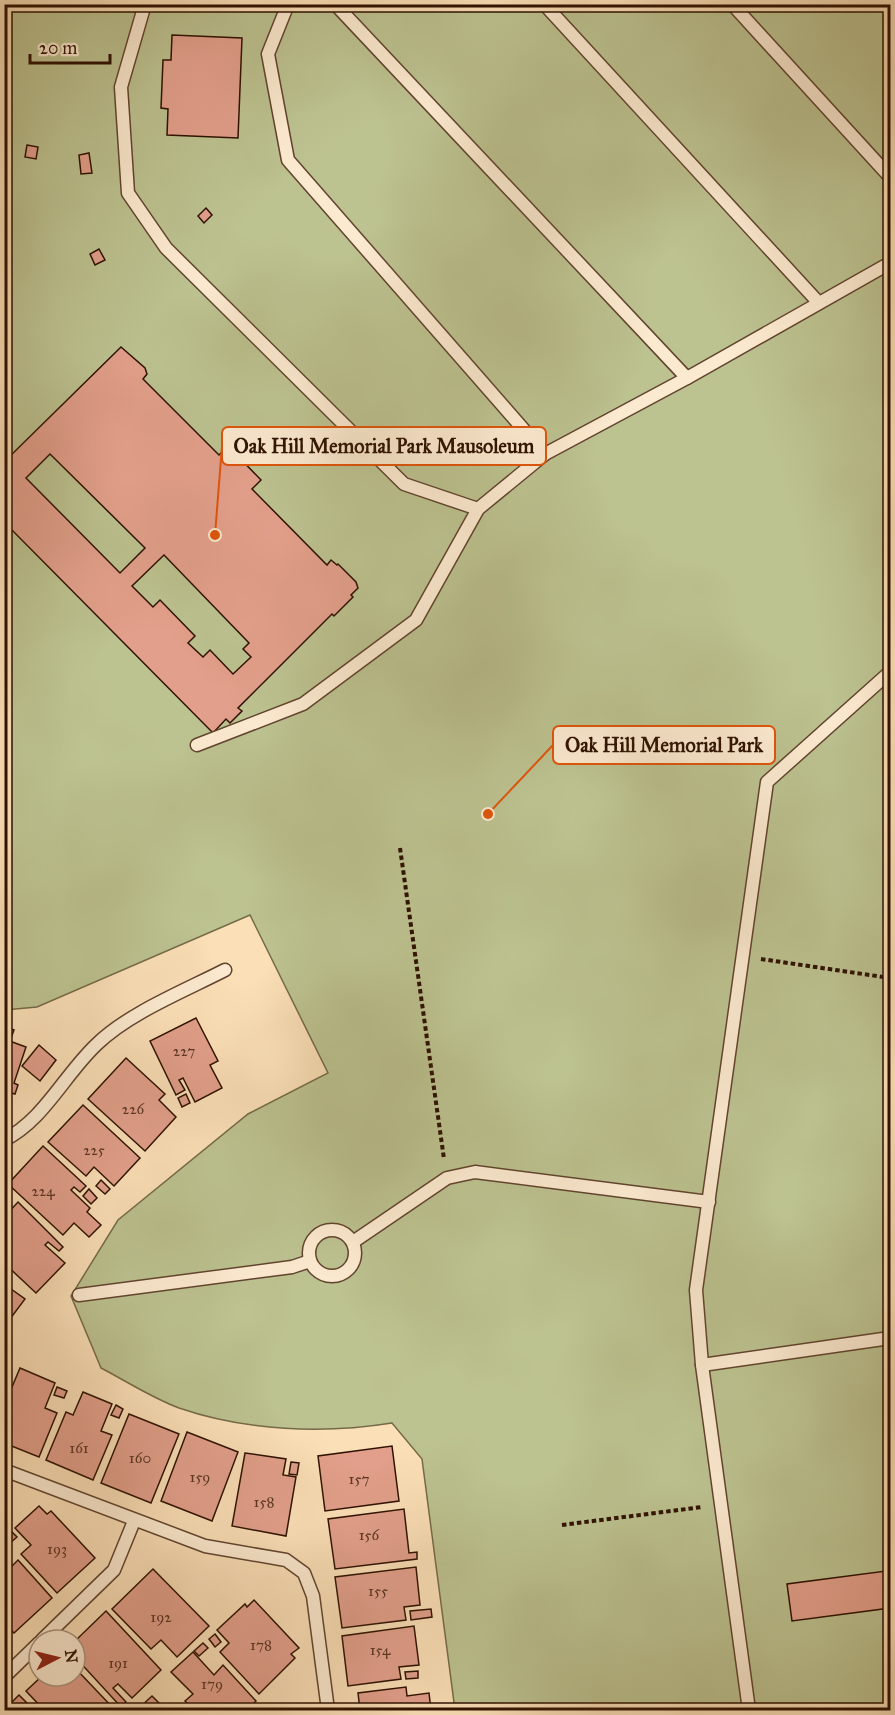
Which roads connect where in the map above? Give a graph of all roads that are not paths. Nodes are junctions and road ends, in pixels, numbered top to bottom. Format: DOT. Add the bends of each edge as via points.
graph roads {
  1 [pos="145,4"];
  2 [pos="288,4"];
  3 [pos="335,4"];
  4 [pos="544,4"];
  5 [pos="732,4"];
  6 [pos="891,177"];
  7 [pos="891,263"];
  8 [pos="818,302"];
  9 [pos="687,378"];
  10 [pos="545,454"];
  11 [pos="477,509"];
  12 [pos="891,672"];
  13 [pos="197,745"];
  14 [pos="225,970"];
  15 [pos="4,1140"];
  16 [pos="709,1202"];
  17 [pos="353,1242"];
  18 [pos="310,1261"];
  19 [pos="79,1295"];
  20 [pos="891,1338"];
  21 [pos="702,1365"];
  22 [pos="4,1470"];
  23 [pos="134,1521"];
  24 [pos="54,1628"];
  25 [pos="27,1655"];
  26 [pos="4,1677"];
  27 [pos="328,1710"];
  28 [pos="749,1710"];
  1 -- 11 [label="lane" via="121,87 128,193 166,248 404,484"];
  2 -- 10 [label="lane" via="268,54 288,160"];
  3 -- 9 [label="lane"];
  4 -- 8 [label="lane"];
  5 -- 6 [label="lane"];
  7 -- 8 [label="lane"];
  8 -- 9 [label="lane"];
  9 -- 10 [label="lane"];
  10 -- 11 [label="lane"];
  11 -- 13 [label="lane" via="416,620 303,704"];
  12 -- 16 [label="lane" via="767,782"];
  14 -- 15 [label="lane" via="126,1023 97,1044 23,1131"];
  16 -- 17 [label="lane" via="476,1172 447,1178"];
  16 -- 21 [label="lane" via="696,1290"];
  17 -- 18 [label="lane" via="343,1232 329,1229 316,1235 309,1247"];
  17 -- 18 [label="lane" via="356,1254 352,1266 342,1275 329,1277 317,1272"];
  18 -- 19 [label="lane" via="292,1268"];
  20 -- 21 [label="lane"];
  21 -- 28 [label="lane"];
  22 -- 23 [label="lane"];
  23 -- 24 [label="lane" via="114,1570"];
  23 -- 27 [label="lane" via="205,1546 286,1560 304,1573 313,1596"];
  25 -- 26 [label="lane"];
}
